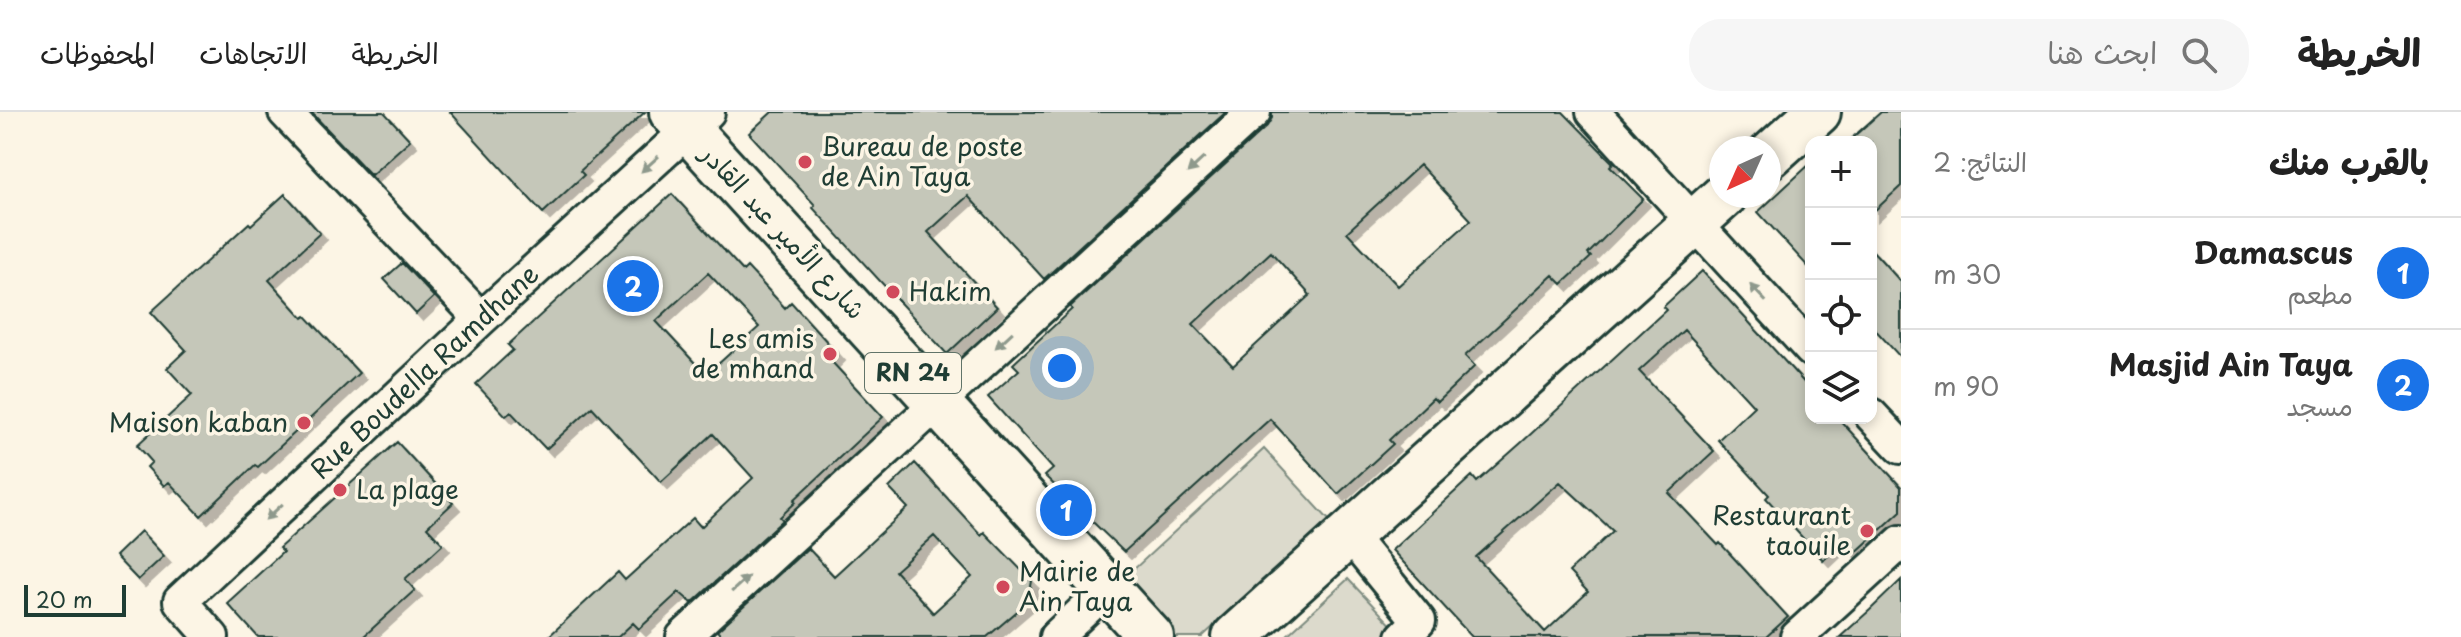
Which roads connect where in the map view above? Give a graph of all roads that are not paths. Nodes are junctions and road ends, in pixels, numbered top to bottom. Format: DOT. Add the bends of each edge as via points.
graph roads {
  1 [pos="285,112"];
  2 [pos="1254,112"];
  3 [pos="1593,112"];
  4 [pos="1818,112"];
  5 [pos="689,118"];
  6 [pos="1781,145"];
  7 [pos="1709,210"];
  8 [pos="481,319"];
  9 [pos="1805,342"];
  10 [pos="938,401"];
  11 [pos="1877,421"];
  12 [pos="1901,447"];
  13 [pos="1349,535"];
  14 [pos="1901,542"];
  15 [pos="1107,589"];
  16 [pos="212,637"];
  17 [pos="683,637"];
  18 [pos="1056,637"];
  19 [pos="1151,637"];
  20 [pos="1235,637"];
  21 [pos="1403,637"];
  22 [pos="1797,637"];
  1 -- 8 [label="street"];
  2 -- 10 [label="street, one-way"];
  3 -- 7 [label="street"];
  4 -- 6 [label="main road"];
  5 -- 8 [label="street, Rue Boudella Ramdhane, one-way"];
  5 -- 10 [label="main road, شارع الأمير عبد القادر / RN 24"];
  9 -- 7 [label="street, one-way"];
  7 -- 13 [label="main road"];
  8 -- 16 [label="street, Rue Boudella Ramdhane, one-way" via="180,601"];
  10 -- 15 [label="main road, شارع الأمير عبد القادر / RN 24"];
  17 -- 10 [label="street, one-way"];
  11 -- 12 [label="street"];
  13 -- 20 [label="main road"];
  13 -- 21 [label="street" via="1419,621"];
  14 -- 22 [label="street"];
  15 -- 18 [label="street"];
  15 -- 19 [label="main road, شارع الأمير عبد القادر / RN 24"];
}
